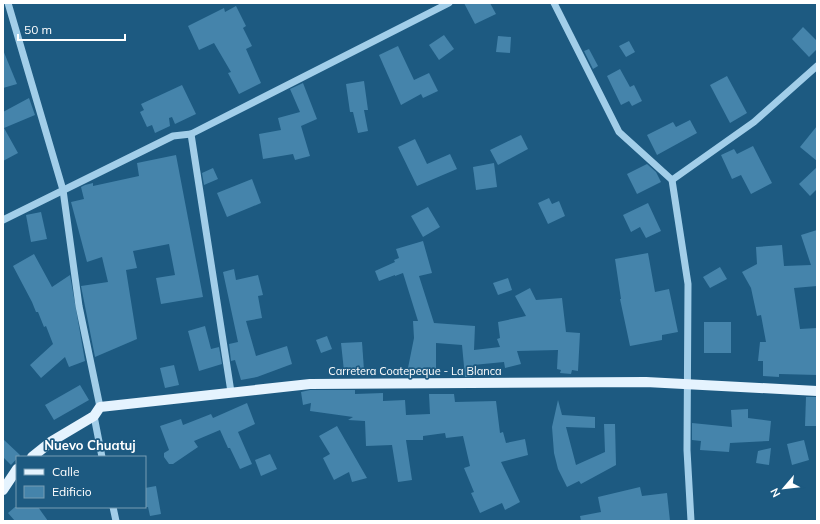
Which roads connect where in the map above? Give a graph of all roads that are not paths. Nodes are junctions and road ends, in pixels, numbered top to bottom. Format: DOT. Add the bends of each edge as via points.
graph roads {
  1 [pos="8,3"];
  2 [pos="449,3"];
  3 [pos="554,3"];
  4 [pos="817,66"];
  5 [pos="191,134"];
  6 [pos="672,180"];
  7 [pos="64,190"];
  8 [pos="3,220"];
  9 [pos="686,384"];
  10 [pos="817,391"];
  11 [pos="231,392"];
  12 [pos="100,407"];
  13 [pos="94,416"];
  14 [pos="33,456"];
  15 [pos="102,456"];
  16 [pos="16,470"];
  17 [pos="3,490"];
  18 [pos="113,508"];
  19 [pos="116,521"];
  20 [pos="690,521"];
  1 -- 7 [label="street"];
  2 -- 5 [label="street"];
  3 -- 6 [label="street" via="619,132"];
  4 -- 6 [label="street" via="754,122"];
  5 -- 7 [label="street" via="173,136"];
  5 -- 11 [label="street"];
  6 -- 9 [label="street" via="688,284"];
  7 -- 8 [label="street"];
  7 -- 12 [label="street" via="79,306"];
  9 -- 10 [label="main road, Carretera Coatepeque - La Blanca"];
  9 -- 11 [label="main road, Carretera Coatepeque - La Blanca" via="310,384"];
  9 -- 20 [label="street"];
  11 -- 12 [label="main road, Carretera Coatepeque - La Blanca"];
  12 -- 13 [label="main road"];
  13 -- 14 [label="main road" via="52,441"];
  13 -- 15 [label="street"];
  16 -- 17 [label="main road"];
  18 -- 19 [label="street"];
}
